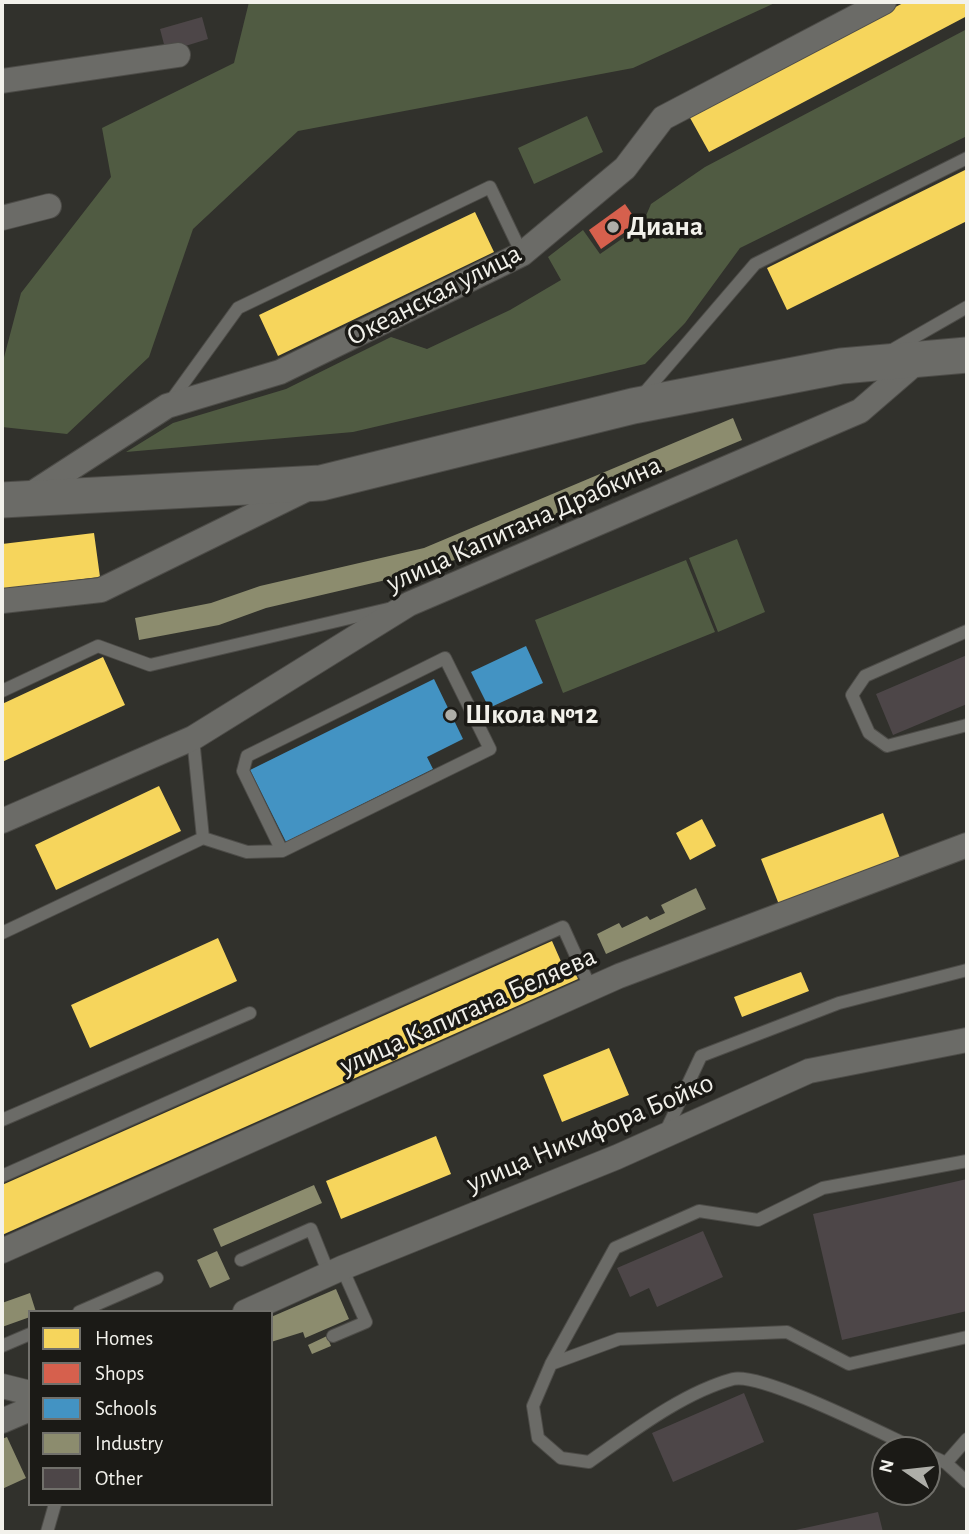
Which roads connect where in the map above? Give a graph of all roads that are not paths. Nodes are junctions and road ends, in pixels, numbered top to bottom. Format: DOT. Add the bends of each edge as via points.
graph roads {
  1 [pos="884,2"];
  2 [pos="178,55"];
  3 [pos="2,81"];
  4 [pos="967,158"];
  5 [pos="50,206"];
  6 [pos="2,218"];
  7 [pos="522,254"];
  8 [pos="967,307"];
  9 [pos="967,355"];
  10 [pos="919,360"];
  11 [pos="870,362"];
  12 [pos="633,406"];
  13 [pos="167,407"];
  14 [pos="321,483"];
  15 [pos="13,499"];
  16 [pos="2,601"];
  17 [pos="408,604"];
  18 [pos="967,631"];
  19 [pos="2,691"];
  20 [pos="967,725"];
  21 [pos="193,738"];
  22 [pos="2,821"];
  23 [pos="204,838"];
  24 [pos="967,845"];
  25 [pos="282,851"];
  26 [pos="2,933"];
  27 [pos="967,970"];
  28 [pos="591,989"];
  29 [pos="250,1013"];
  30 [pos="967,1040"];
  31 [pos="2,1120"];
  32 [pos="663,1136"];
  33 [pos="967,1161"];
  34 [pos="2,1176"];
  35 [pos="2,1251"];
  36 [pos="241,1260"];
  37 [pos="336,1271"];
  38 [pos="157,1278"];
  39 [pos="84,1310"];
  40 [pos="249,1310"];
  41 [pos="28,1335"];
  42 [pos="333,1336"];
  43 [pos="967,1337"];
  44 [pos="2,1346"];
  45 [pos="551,1364"];
  46 [pos="2,1386"];
  47 [pos="28,1392"];
  48 [pos="28,1410"];
  49 [pos="2,1421"];
  50 [pos="887,1436"];
  51 [pos="967,1439"];
  52 [pos="941,1461"];
  53 [pos="946,1463"];
  54 [pos="967,1482"];
  55 [pos="54,1506"];
  56 [pos="47,1532"];
  1 -- 7 [label="street, Океанская улица" via="663,118 625,169"];
  2 -- 3 [label="street"];
  4 -- 12 [label="lane" via="755,264"];
  5 -- 6 [label="street"];
  7 -- 13 [label="street, Океанская улица" via="281,372"];
  7 -- 13 [label="lane" via="490,187 237,308"];
  8 -- 11 [label="lane"];
  9 -- 10 [label="main road, Океанская улица"];
  10 -- 11 [label="main road, Океанская улица"];
  10 -- 17 [label="street, улица Капитана Драбкина" via="860,411"];
  11 -- 12 [label="main road, Океанская улица"];
  12 -- 14 [label="main road, Океанская улица"];
  13 -- 15 [label="street, Океанская улица"];
  14 -- 15 [label="main road, Океанская улица"];
  14 -- 16 [label="street" via="101,590"];
  17 -- 19 [label="lane" via="150,665 99,646"];
  17 -- 21 [label="street, улица Капитана Драбкина"];
  18 -- 20 [label="lane" via="865,676 852,695 869,733 887,746"];
  21 -- 22 [label="street, улица Капитана Драбкина"];
  21 -- 23 [label="lane"];
  23 -- 25 [label="lane" via="247,852"];
  23 -- 26 [label="lane"];
  24 -- 28 [label="street, улица Капитана Беляева"];
  25 -- 25 [label="lane" via="490,748 446,658 247,756 243,771"];
  27 -- 32 [label="lane" via="839,1003 701,1056"];
  28 -- 34 [label="lane" via="564,927"];
  28 -- 35 [label="street, улица Капитана Беляева"];
  29 -- 31 [label="lane"];
  30 -- 32 [label="street, улица Никифора Бойко" via="809,1071"];
  32 -- 37 [label="street, улица Никифора Бойко"];
  33 -- 45 [label="lane" via="823,1188 758,1220 699,1211 615,1248"];
  36 -- 37 [label="lane" via="311,1229"];
  37 -- 40 [label="street, улица Никифора Бойко"];
  37 -- 42 [label="lane" via="366,1322"];
  38 -- 39 [label="lane"];
  41 -- 44 [label="lane"];
  43 -- 45 [label="lane" via="849,1364 786,1332 619,1339"];
  45 -- 50 [label="lane" via="533,1406 538,1437 561,1458 589,1462 670,1407 736,1378 787,1390"];
  46 -- 47 [label="street"];
  48 -- 49 [label="street"];
  51 -- 53 [label="lane"];
  52 -- 53 [label="lane"];
  53 -- 54 [label="lane"];
  55 -- 56 [label="lane"];
}
